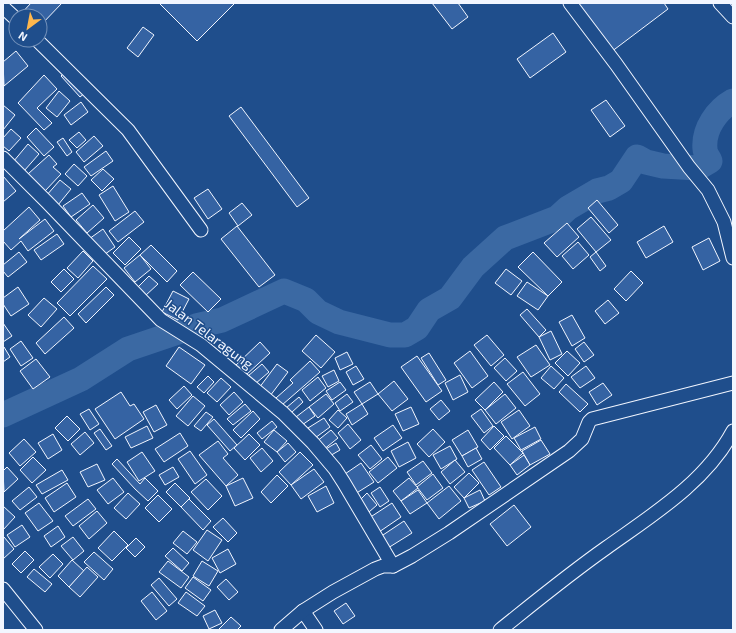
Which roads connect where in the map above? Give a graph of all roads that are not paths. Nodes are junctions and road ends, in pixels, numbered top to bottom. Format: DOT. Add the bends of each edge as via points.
graph roads {
  1 [pos="570,3"];
  2 [pos="720,3"];
  3 [pos="733,17"];
  4 [pos="45,48"];
  5 [pos="3,158"];
  6 [pos="201,230"];
  7 [pos="733,258"];
  8 [pos="733,383"];
  9 [pos="733,431"];
  10 [pos="393,566"];
  11 [pos="3,589"];
  12 [pos="303,611"];
  13 [pos="36,630"];
  14 [pos="281,630"];
  15 [pos="316,630"];
  16 [pos="500,630"];
  1 -- 7 [label="street" via="708,190 724,222"];
  2 -- 3 [label="street"];
  4 -- 6 [label="street" via="128,130"];
  5 -- 10 [label="street, Jalan Telaragung" via="161,320 201,345 283,413 313,443 335,469"];
  8 -- 10 [label="street" via="592,419 588,422 582,439 569,451 449,533"];
  9 -- 16 [label="street" via="705,471 659,511 564,579"];
  10 -- 12 [label="street" via="375,569"];
  11 -- 13 [label="street"];
  12 -- 14 [label="street"];
  12 -- 15 [label="street"];
}
